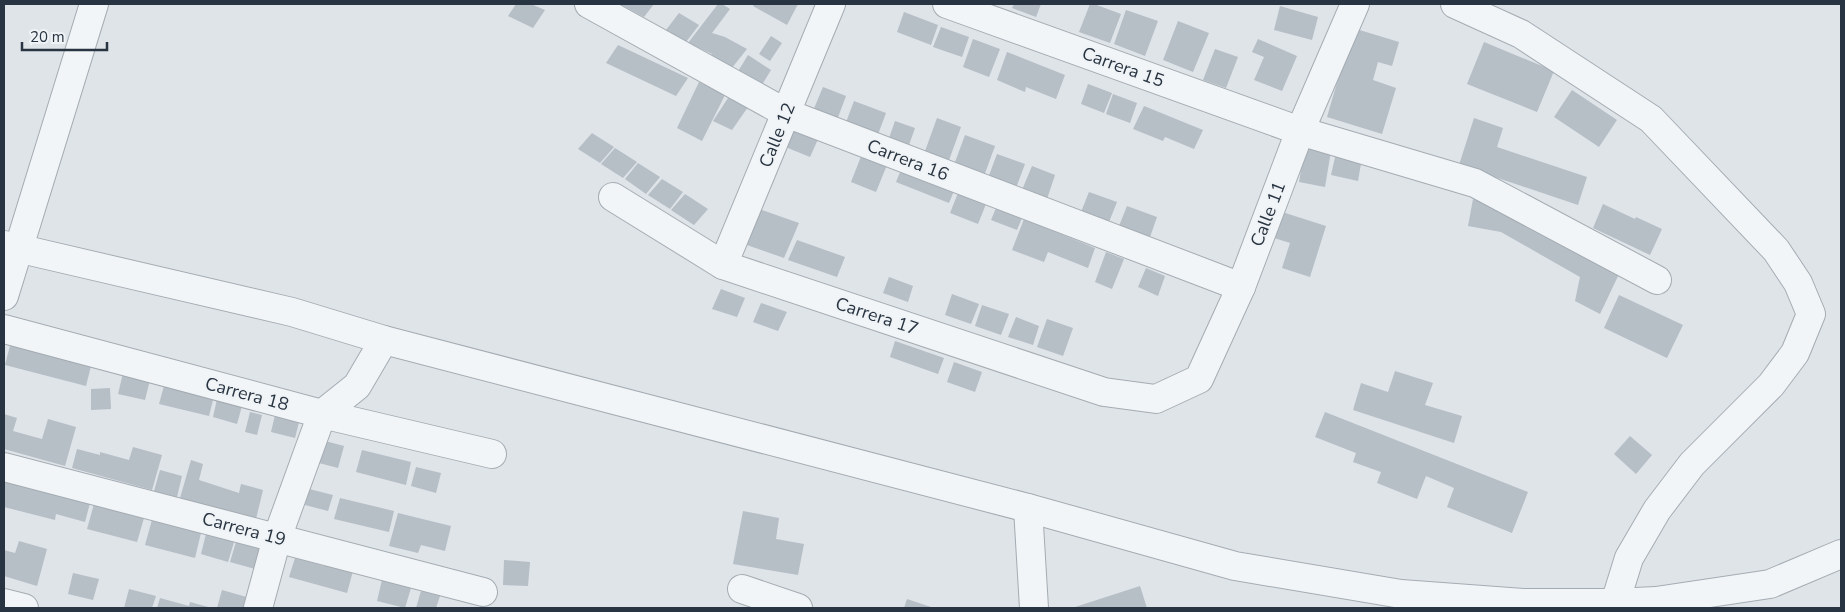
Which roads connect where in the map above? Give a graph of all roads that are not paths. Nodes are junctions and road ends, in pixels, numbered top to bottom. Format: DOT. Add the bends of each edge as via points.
graph roads {
  1 [pos="94,4"];
  2 [pos="589,4"];
  3 [pos="831,4"];
  4 [pos="947,4"];
  5 [pos="1355,4"];
  6 [pos="1455,4"];
  7 [pos="786,113"];
  8 [pos="1300,131"];
  9 [pos="613,196"];
  10 [pos="11,247"];
  11 [pos="723,265"];
  12 [pos="1657,280"];
  13 [pos="1241,287"];
  14 [pos="4,296"];
  15 [pos="4,329"];
  16 [pos="384,340"];
  17 [pos="1156,400"];
  18 [pos="322,414"];
  19 [pos="492,454"];
  20 [pos="4,467"];
  21 [pos="1028,508"];
  22 [pos="277,538"];
  23 [pos="1841,554"];
  24 [pos="742,589"];
  25 [pos="483,592"];
  26 [pos="4,603"];
  27 [pos="1615,606"];
  28 [pos="24,608"];
  29 [pos="258,608"];
  30 [pos="798,608"];
  31 [pos="1034,608"];
  1 -- 10 [label="street"];
  2 -- 7 [label="street, Carrera 16"];
  3 -- 7 [label="street, Calle 12"];
  4 -- 8 [label="street, Carrera 15"];
  5 -- 8 [label="street, Calle 11"];
  6 -- 27 [label="street" via="1522,34 1651,119 1776,250 1798,282 1811,314 1795,353 1771,385 1692,464 1658,510 1629,558"];
  7 -- 11 [label="street, Calle 12"];
  7 -- 13 [label="street, Carrera 16"];
  8 -- 12 [label="street, Carrera 15" via="1475,183"];
  8 -- 13 [label="street, Calle 11"];
  9 -- 11 [label="street, Carrera 17"];
  10 -- 14 [label="street"];
  10 -- 16 [label="street" via="292,312"];
  11 -- 17 [label="street, Carrera 17" via="1104,392"];
  13 -- 17 [label="street, Calle 11" via="1199,379"];
  15 -- 18 [label="street, Carrera 18"];
  16 -- 18 [label="street" via="357,386"];
  16 -- 21 [label="street"];
  18 -- 19 [label="street, Carrera 18"];
  18 -- 22 [label="street"];
  20 -- 22 [label="street, Carrera 19"];
  21 -- 27 [label="street" via="1235,566 1401,594"];
  21 -- 31 [label="street"];
  22 -- 25 [label="street, Carrera 19"];
  22 -- 29 [label="street"];
  23 -- 27 [label="street" via="1770,584"];
  24 -- 30 [label="street"];
  26 -- 28 [label="street"];
}
